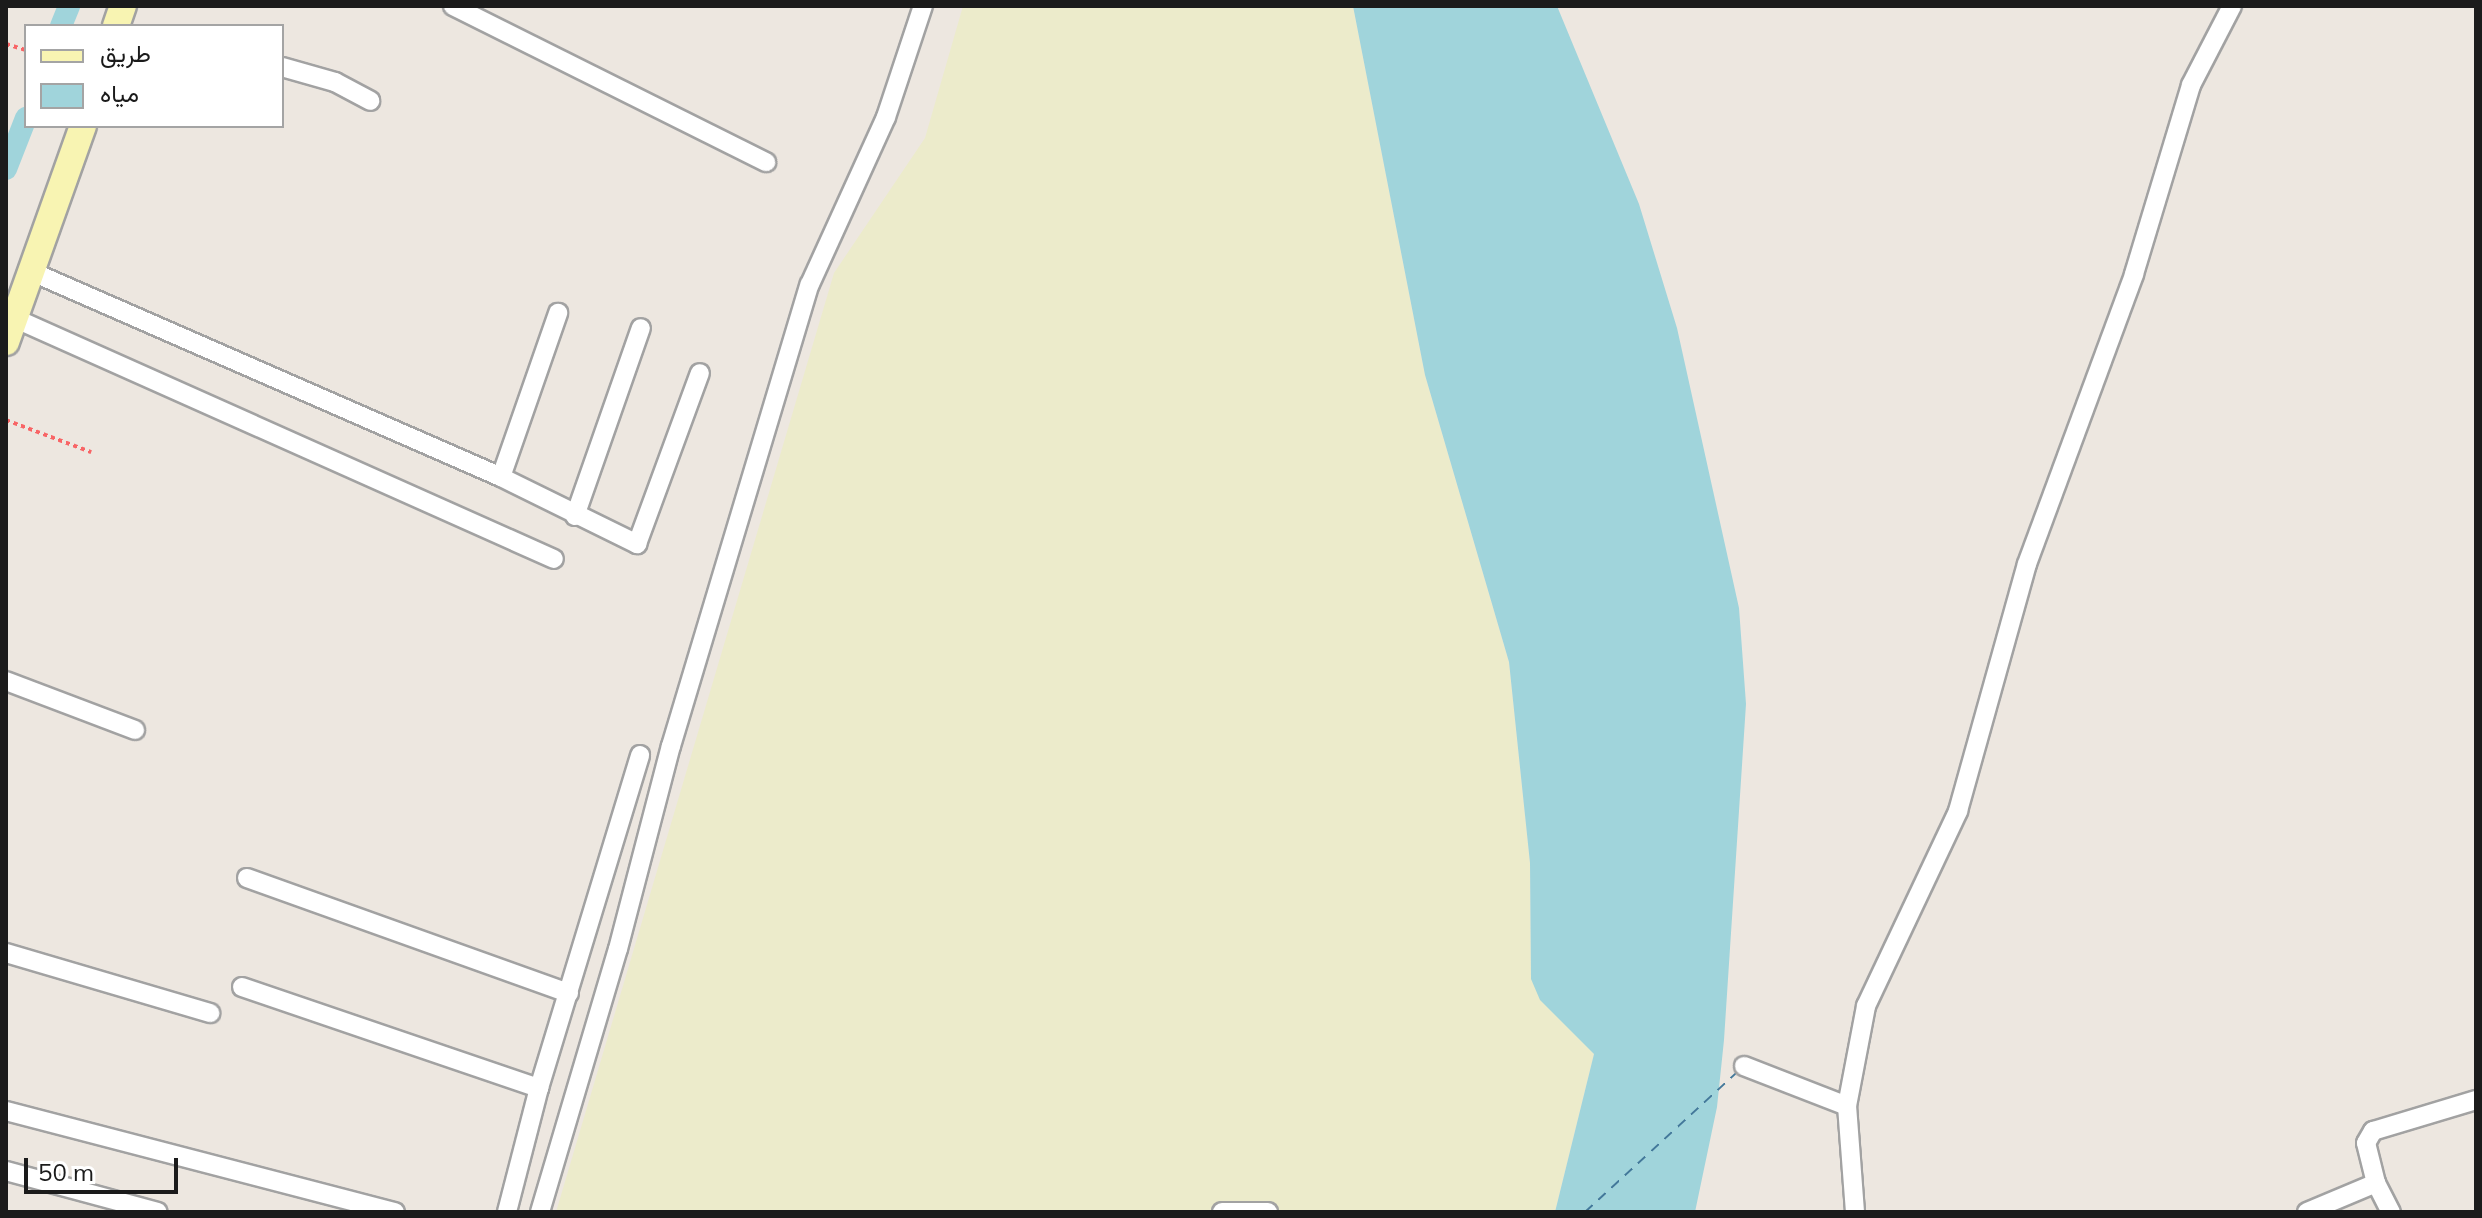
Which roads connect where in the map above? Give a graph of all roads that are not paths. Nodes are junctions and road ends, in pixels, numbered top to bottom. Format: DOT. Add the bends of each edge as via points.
graph roads {
  1 [pos="453,6"];
  2 [pos="923,6"];
  3 [pos="2232,6"];
  4 [pos="284,68"];
  5 [pos="370,101"];
  6 [pos="82,128"];
  7 [pos="766,162"];
  8 [pos="30,271"];
  9 [pos="558,313"];
  10 [pos="641,328"];
  11 [pos="10,330"];
  12 [pos="700,373"];
  13 [pos="501,477"];
  14 [pos="575,516"];
  15 [pos="554,559"];
  16 [pos="6,681"];
  17 [pos="135,730"];
  18 [pos="640,755"];
  19 [pos="247,878"];
  20 [pos="6,953"];
  21 [pos="242,987"];
  22 [pos="569,993"];
  23 [pos="210,1013"];
  24 [pos="1744,1066"];
  25 [pos="539,1088"];
  26 [pos="2476,1100"];
  27 [pos="1847,1106"];
  28 [pos="6,1111"];
  29 [pos="6,1171"];
  30 [pos="2376,1183"];
  31 [pos="158,1212"];
  32 [pos="395,1212"];
  33 [pos="507,1212"];
  34 [pos="540,1212"];
  35 [pos="1222,1212"];
  36 [pos="1268,1212"];
  37 [pos="1855,1212"];
  38 [pos="2307,1212"];
  39 [pos="2391,1212"];
  1 -- 7 [label="street"];
  2 -- 34 [label="street" via="886,117 810,284 671,746"];
  3 -- 27 [label="street" via="2191,85 2134,274 2023,575 1958,811 1866,1006"];
  4 -- 5 [label="street" via="335,82"];
  6 -- 8 [label="street"];
  8 -- 11 [label="street"];
  8 -- 13 [label="street"];
  9 -- 13 [label="street"];
  10 -- 14 [label="street"];
  11 -- 15 [label="street"];
  12 -- 14 [label="street" via="640,543"];
  13 -- 14 [label="street"];
  16 -- 17 [label="street"];
  18 -- 22 [label="street"];
  19 -- 22 [label="street"];
  20 -- 23 [label="street"];
  21 -- 25 [label="street"];
  22 -- 25 [label="street"];
  24 -- 27 [label="street"];
  25 -- 33 [label="street"];
  26 -- 30 [label="street" via="2369,1133 2366,1143"];
  27 -- 37 [label="street"];
  28 -- 32 [label="street"];
  29 -- 31 [label="street"];
  30 -- 38 [label="street"];
  30 -- 39 [label="street"];
  35 -- 36 [label="street"];
}
